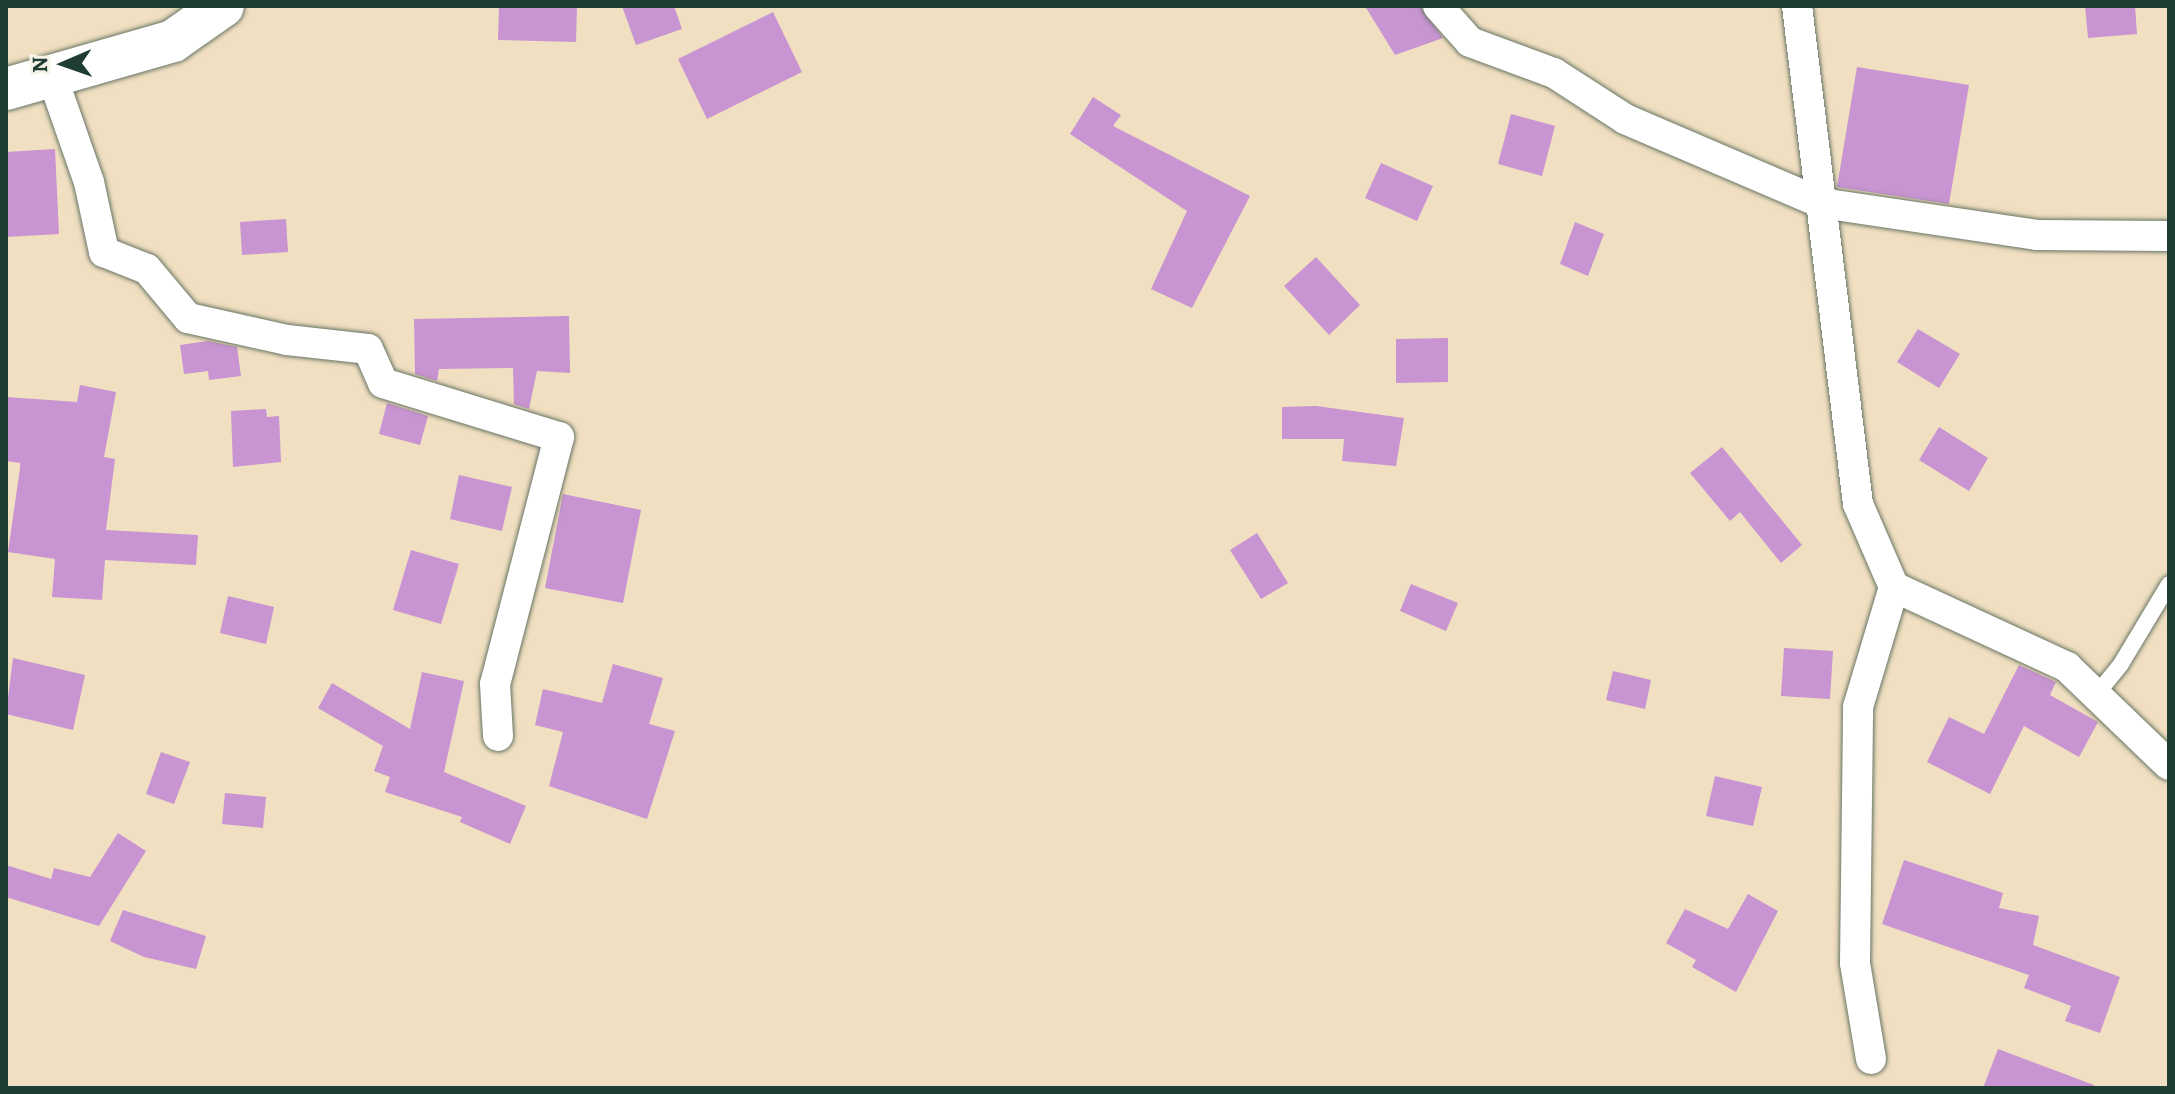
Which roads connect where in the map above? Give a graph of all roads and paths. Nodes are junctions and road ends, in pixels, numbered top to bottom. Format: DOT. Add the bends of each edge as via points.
graph roads {
  1 [pos="223,6"];
  2 [pos="1438,6"];
  3 [pos="1797,6"];
  4 [pos="52,76"];
  5 [pos="6,89"];
  6 [pos="1821,203"];
  7 [pos="2169,236"];
  8 [pos="2169,584"];
  9 [pos="1894,587"];
  10 [pos="2096,695"];
  11 [pos="498,736"];
  12 [pos="2169,765"];
  13 [pos="1871,1059"];
  1 -- 4 [label="street" via="173,41"];
  2 -- 6 [label="street" via="1470,42 1554,73 1625,119"];
  3 -- 6 [label="street"];
  4 -- 5 [label="street"];
  4 -- 11 [label="street" via="89,182 104,252 147,269 188,318 287,340 368,349 383,383 559,437 495,684"];
  6 -- 7 [label="street" via="2037,235"];
  6 -- 9 [label="street" via="1858,504"];
  8 -- 10 [label="lane"];
  9 -- 10 [label="street" via="2067,667"];
  9 -- 13 [label="street" via="1858,707 1855,963"];
  10 -- 12 [label="street"];
}
